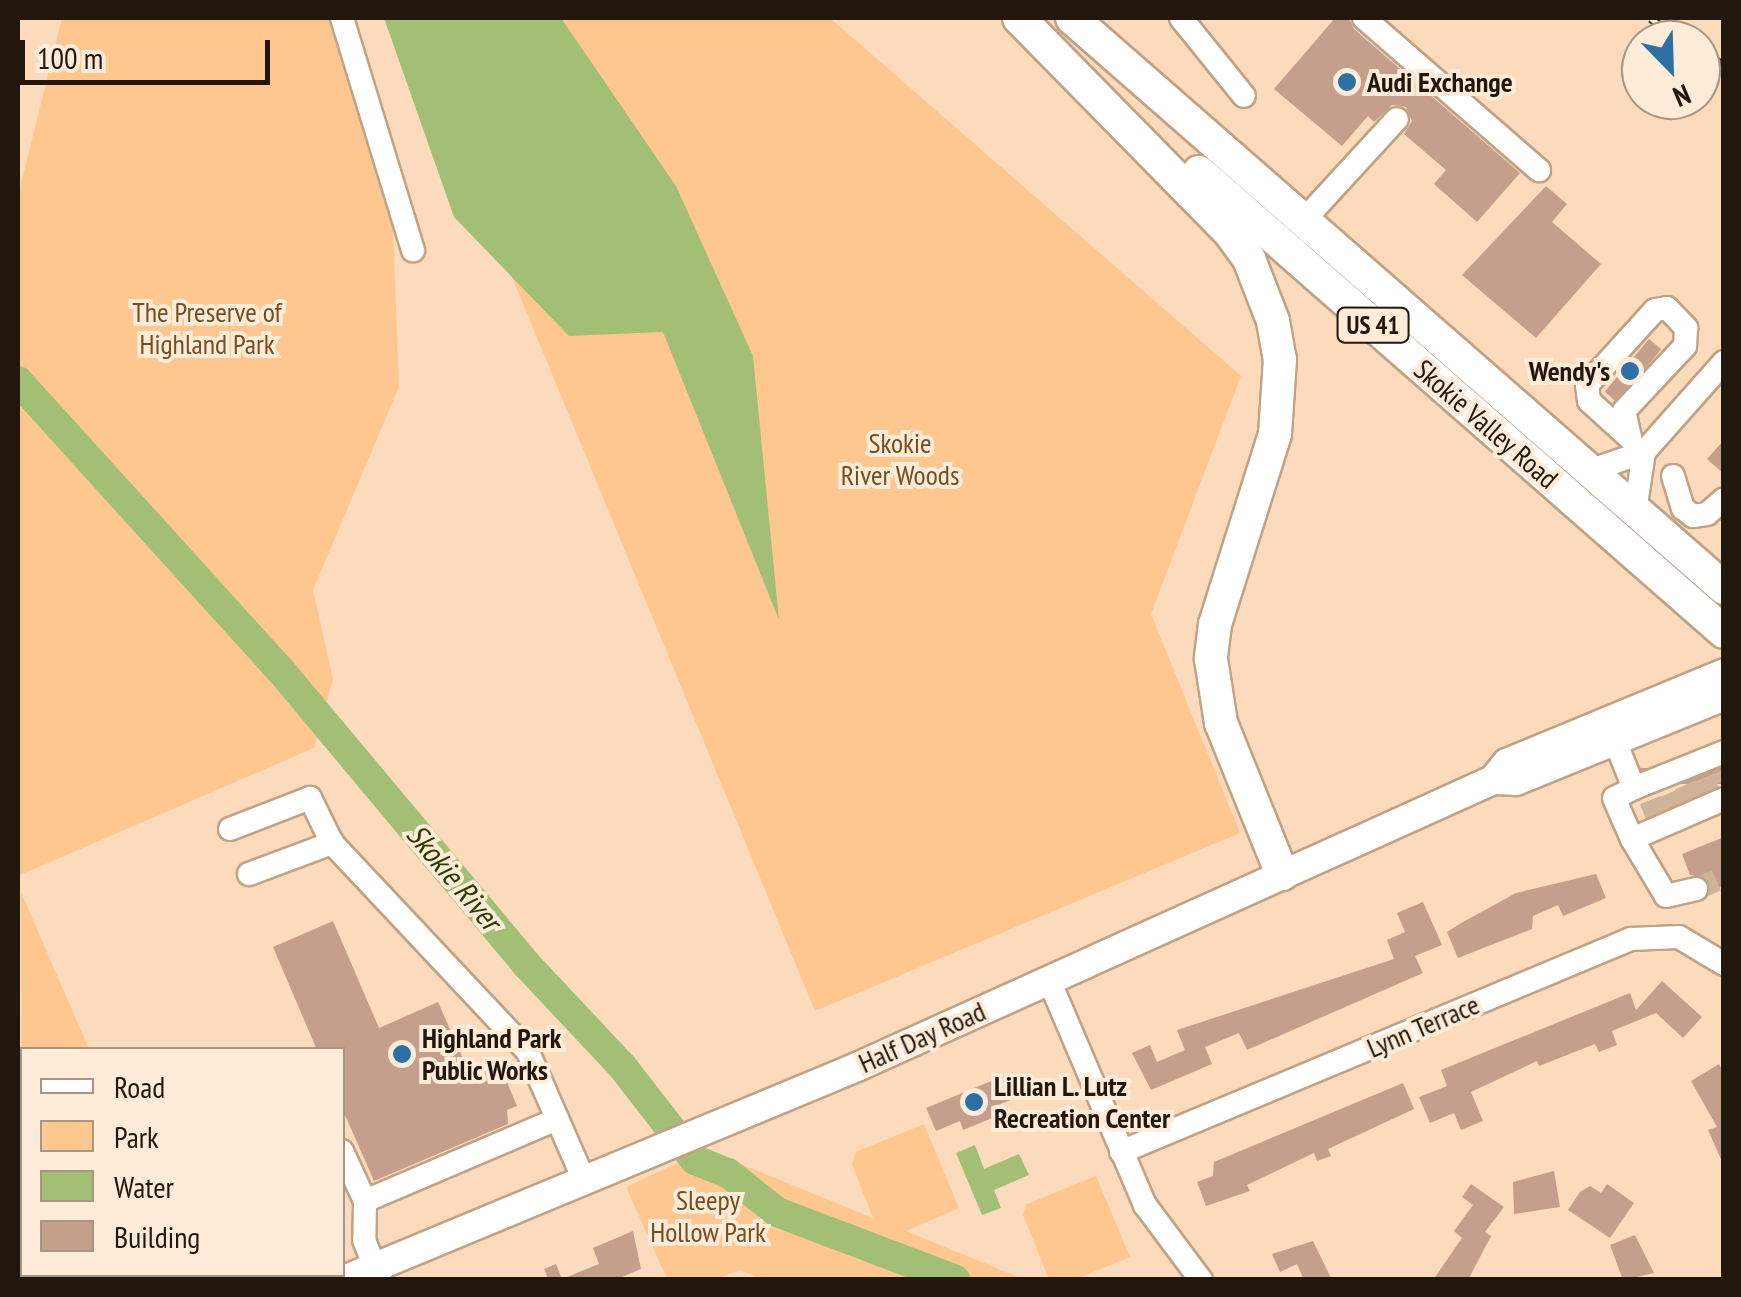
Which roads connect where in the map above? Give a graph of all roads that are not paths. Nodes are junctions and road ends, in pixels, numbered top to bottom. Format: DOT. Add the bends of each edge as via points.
graph roads {
  1 [pos="342,18"];
  2 [pos="1021,18"];
  3 [pos="1072,18"];
  4 [pos="1181,18"];
  5 [pos="1364,18"];
  6 [pos="1244,96"];
  7 [pos="1396,119"];
  8 [pos="1540,170"];
  9 [pos="1304,220"];
  10 [pos="413,250"];
  11 [pos="1724,362"];
  12 [pos="1637,445"];
  13 [pos="1590,471"];
  14 [pos="1673,476"];
  15 [pos="1724,499"];
  16 [pos="1636,511"];
  17 [pos="1724,588"];
  18 [pos="1724,632"];
  19 [pos="1724,673"];
  20 [pos="1724,696"];
  21 [pos="1615,741"];
  22 [pos="1494,780"];
  23 [pos="1685,790"];
  24 [pos="230,829"];
  25 [pos="1632,839"];
  26 [pos="332,843"];
  27 [pos="249,874"];
  28 [pos="1282,874"];
  29 [pos="1696,889"];
  30 [pos="1724,964"];
  31 [pos="1049,980"];
  32 [pos="557,1119"];
  33 [pos="1121,1152"];
  34 [pos="345,1158"];
  35 [pos="584,1180"];
  36 [pos="365,1201"];
  37 [pos="378,1273"];
  38 [pos="344,1280"];
  39 [pos="1201,1280"];
  1 -- 10 [label="street"];
  2 -- 18 [label="highway, Skokie Valley Road / US 41"];
  2 -- 28 [label="highway" via="1231,234 1249,258 1272,321 1280,359 1275,434 1215,624 1211,659 1222,723"];
  3 -- 9 [label="highway, Skokie Valley Road / US 41"];
  4 -- 6 [label="street"];
  5 -- 8 [label="street"];
  7 -- 9 [label="street"];
  9 -- 13 [label="highway, Skokie Valley Road / US 41"];
  11 -- 12 [label="street"];
  12 -- 12 [label="street" via="1624,411 1684,346 1686,328 1667,308 1655,310 1588,384 1589,401"];
  12 -- 13 [label="street"];
  12 -- 16 [label="street"];
  13 -- 16 [label="highway, Skokie Valley Road / US 41"];
  14 -- 15 [label="street" via="1692,516 1708,514"];
  16 -- 17 [label="highway, Skokie Valley Road / US 41"];
  19 -- 22 [label="main road, Half Day Road" via="1506,763"];
  20 -- 21 [label="main road, Half Day Road"];
  21 -- 22 [label="main road, Half Day Road" via="1516,781"];
  21 -- 23 [label="street"];
  22 -- 28 [label="main road, Half Day Road"];
  23 -- 25 [label="street"];
  23 -- 25 [label="street" via="1614,798"];
  24 -- 26 [label="street" via="310,798"];
  25 -- 29 [label="street" via="1666,896"];
  26 -- 27 [label="street"];
  26 -- 32 [label="street" via="528,1052"];
  28 -- 31 [label="main road, Half Day Road"];
  30 -- 33 [label="street, Lynn Terrace" via="1679,936 1631,939"];
  31 -- 33 [label="street"];
  31 -- 35 [label="main road, Half Day Road"];
  32 -- 35 [label="street"];
  32 -- 36 [label="street"];
  33 -- 39 [label="street" via="1145,1205"];
  34 -- 36 [label="street"];
  35 -- 37 [label="main road, Half Day Road"];
  36 -- 37 [label="street" via="364,1240"];
  37 -- 38 [label="main road, Half Day Road"];
}
